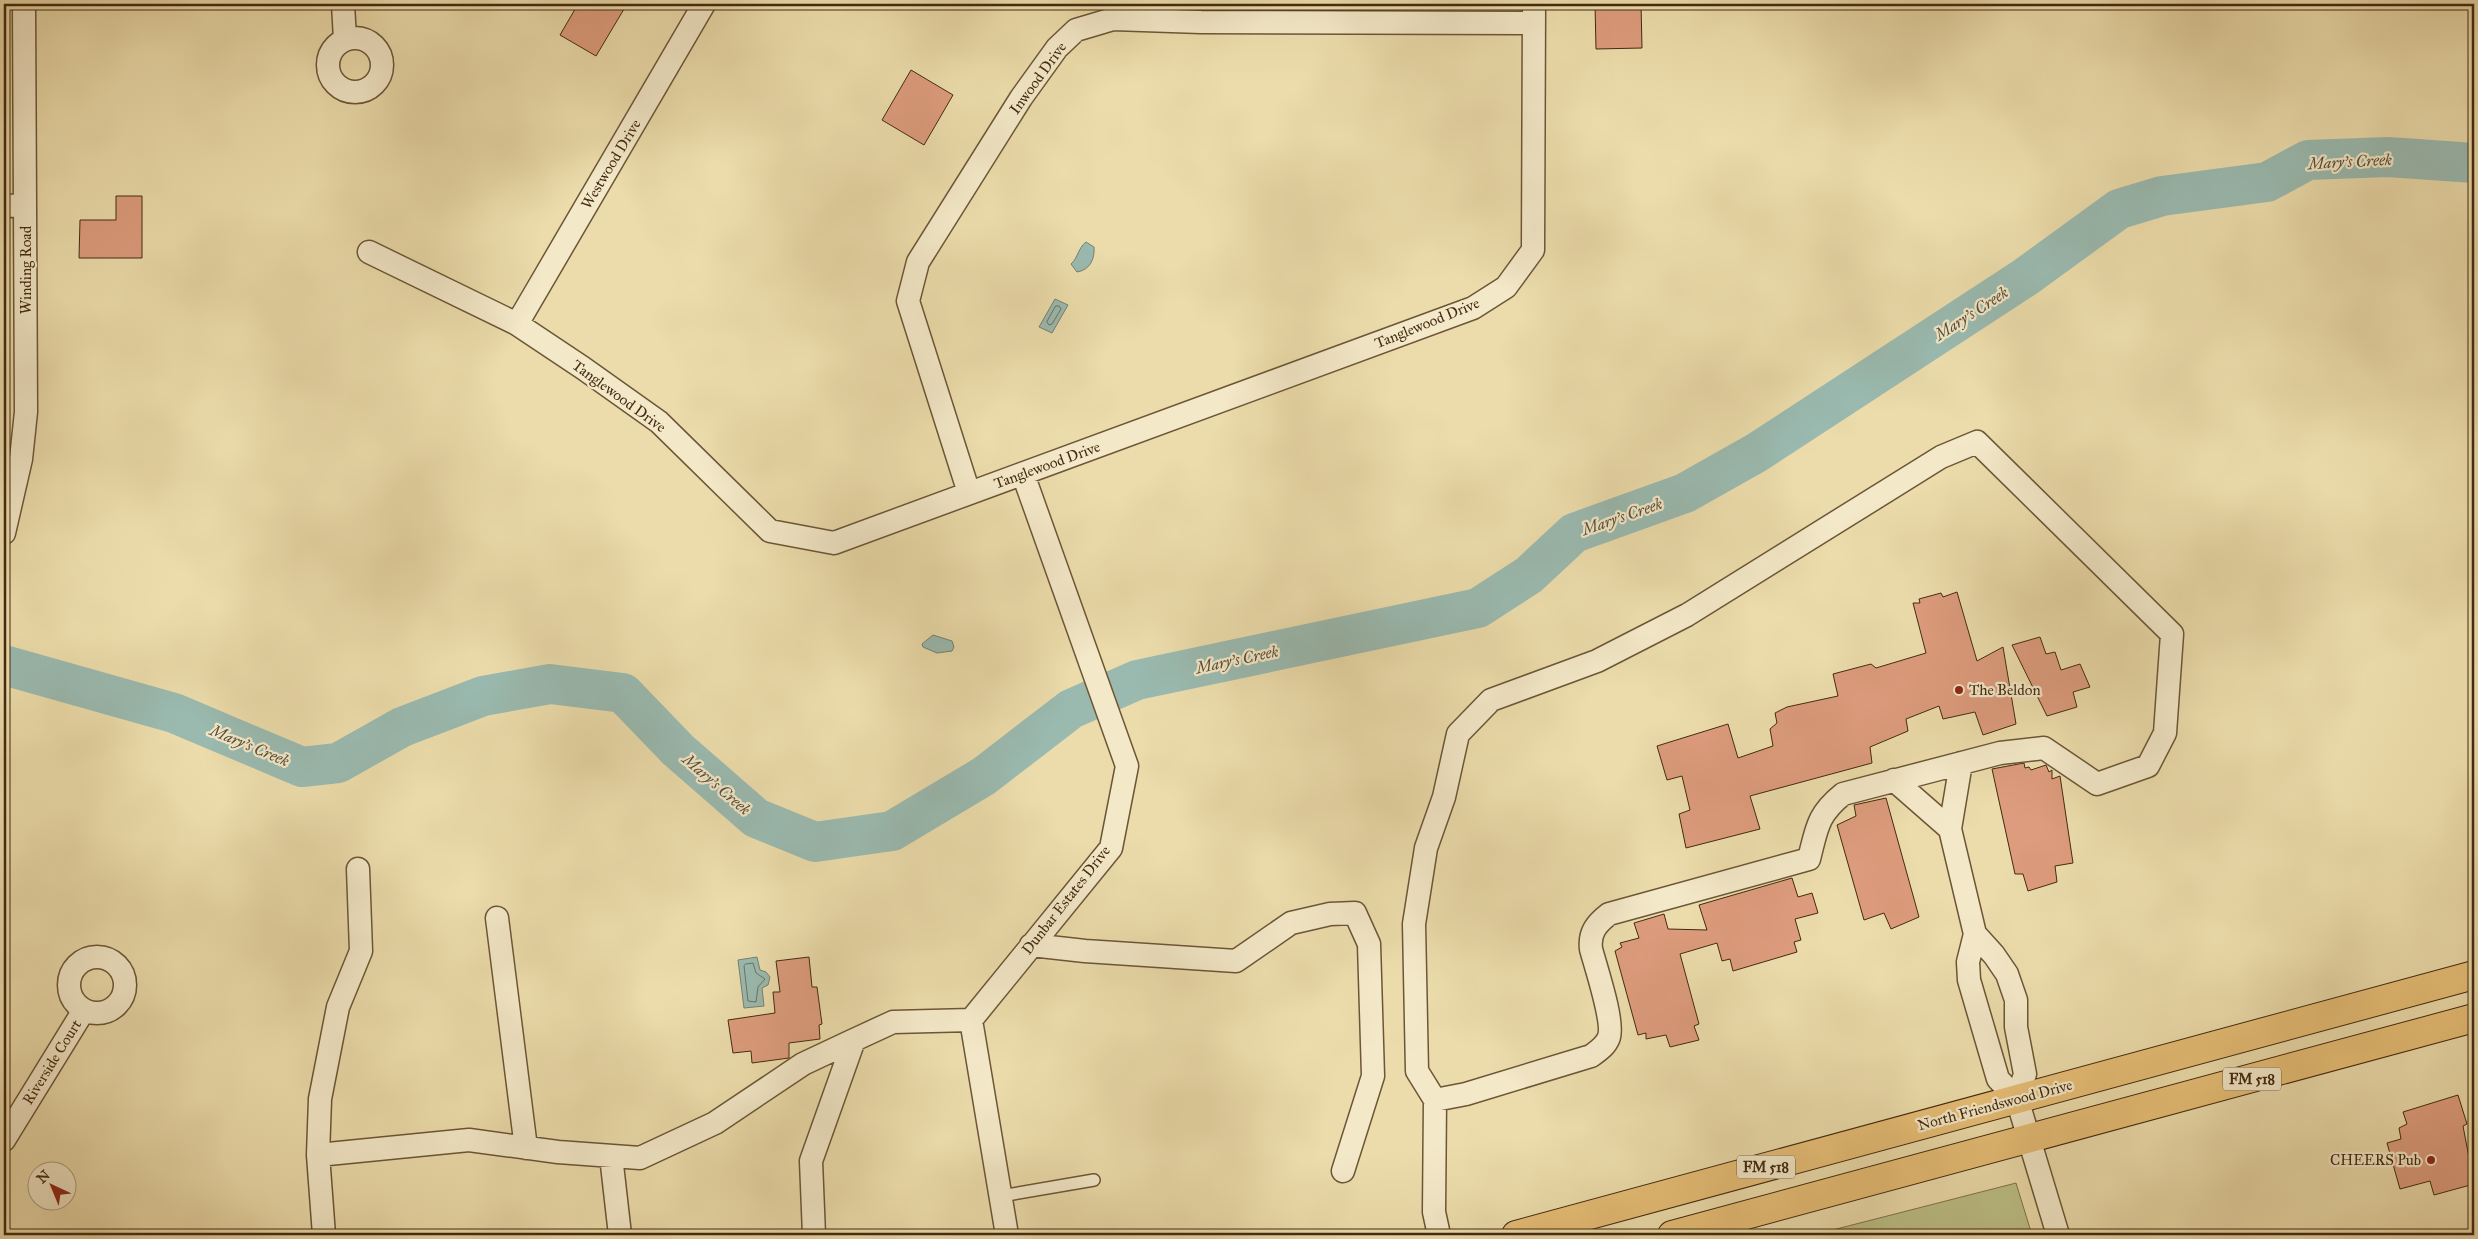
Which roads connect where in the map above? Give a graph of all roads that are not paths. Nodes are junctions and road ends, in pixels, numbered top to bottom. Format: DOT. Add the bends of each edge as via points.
graph roads {
  1 [pos="24,4"];
  2 [pos="342,4"];
  3 [pos="704,4"];
  4 [pos="1534,13"];
  5 [pos="346,39"];
  6 [pos="14,205"];
  7 [pos="369,252"];
  8 [pos="517,324"];
  9 [pos="1023,474"];
  10 [pos="969,493"];
  11 [pos="5,522"];
  12 [pos="1961,763"];
  13 [pos="1894,780"];
  14 [pos="1950,830"];
  15 [pos="358,869"];
  16 [pos="497,918"];
  17 [pos="1975,934"];
  18 [pos="1031,945"];
  19 [pos="2474,974"];
  20 [pos="84,1010"];
  21 [pos="2474,1018"];
  22 [pos="971,1020"];
  23 [pos="854,1040"];
  24 [pos="2017,1099"];
  25 [pos="1435,1100"];
  26 [pos="4,1140"];
  27 [pos="2029,1140"];
  28 [pos="526,1148"];
  29 [pos="318,1155"];
  30 [pos="611,1156"];
  31 [pos="1343,1172"];
  32 [pos="1094,1180"];
  33 [pos="1001,1196"];
  34 [pos="324,1235"];
  35 [pos="620,1235"];
  36 [pos="814,1235"];
  37 [pos="1007,1235"];
  38 [pos="1438,1235"];
  39 [pos="1516,1235"];
  40 [pos="1672,1235"];
  41 [pos="2058,1235"];
  1 -- 6 [label="street, Winding Road"];
  2 -- 5 [label="street"];
  3 -- 8 [label="street, Westwood Drive"];
  4 -- 9 [label="street, Tanglewood Drive" via="1533,250 1506,286 1473,308"];
  4 -- 10 [label="street, Inwood Drive" via="1201,22 1114,19 1076,30 1057,48 1021,98 918,262 908,301"];
  6 -- 11 [label="street, Winding Road" via="26,412 21,460"];
  7 -- 8 [label="street, Tanglewood Drive"];
  8 -- 10 [label="street, Tanglewood Drive" via="659,422 770,531 834,543"];
  9 -- 10 [label="street, Tanglewood Drive"];
  9 -- 18 [label="street, Dunbar Estates Drive" via="1127,766 1111,848"];
  12 -- 13 [label="street"];
  12 -- 14 [label="street"];
  12 -- 25 [label="street" via="2044,748 2097,784 2148,766 2165,733 2172,634 1977,442 1941,456 1687,614 1597,661 1491,700 1458,734 1444,797 1426,848 1414,924 1417,1072"];
  13 -- 14 [label="street"];
  13 -- 25 [label="street" via="1843,794 1827,807 1818,825 1809,860 1608,914 1596,924 1590,938 1610,1023 1609,1037 1602,1048 1591,1056 1466,1094"];
  14 -- 17 [label="street"];
  15 -- 29 [label="street" via="361,951 338,1007 320,1099"];
  16 -- 28 [label="street"];
  17 -- 24 [label="street" via="1968,962 1969,980 1998,1080"];
  17 -- 24 [label="street" via="2007,974 2016,1000 2016,1026 2026,1074"];
  18 -- 22 [label="street, Dunbar Estates Drive"];
  18 -- 31 [label="street" via="1085,952 1236,961 1291,923 1330,914 1355,913 1368,944 1373,1076"];
  19 -- 24 [label="main road, North Friendswood Drive / FM 518"];
  20 -- 26 [label="street, Riverside Court"];
  21 -- 27 [label="main road, FM 518"];
  22 -- 23 [label="street" via="893,1022"];
  22 -- 33 [label="street"];
  23 -- 30 [label="street" via="804,1064 715,1122 640,1158"];
  23 -- 36 [label="street" via="811,1161"];
  24 -- 27 [label="street"];
  24 -- 39 [label="main road, North Friendswood Drive / FM 518"];
  25 -- 38 [label="street" via="1434,1212"];
  27 -- 40 [label="main road, FM 518"];
  27 -- 41 [label="street"];
  28 -- 29 [label="street" via="469,1140"];
  28 -- 30 [label="street"];
  29 -- 34 [label="street"];
  30 -- 35 [label="street"];
  32 -- 33 [label="lane"];
  33 -- 37 [label="street"];
}
